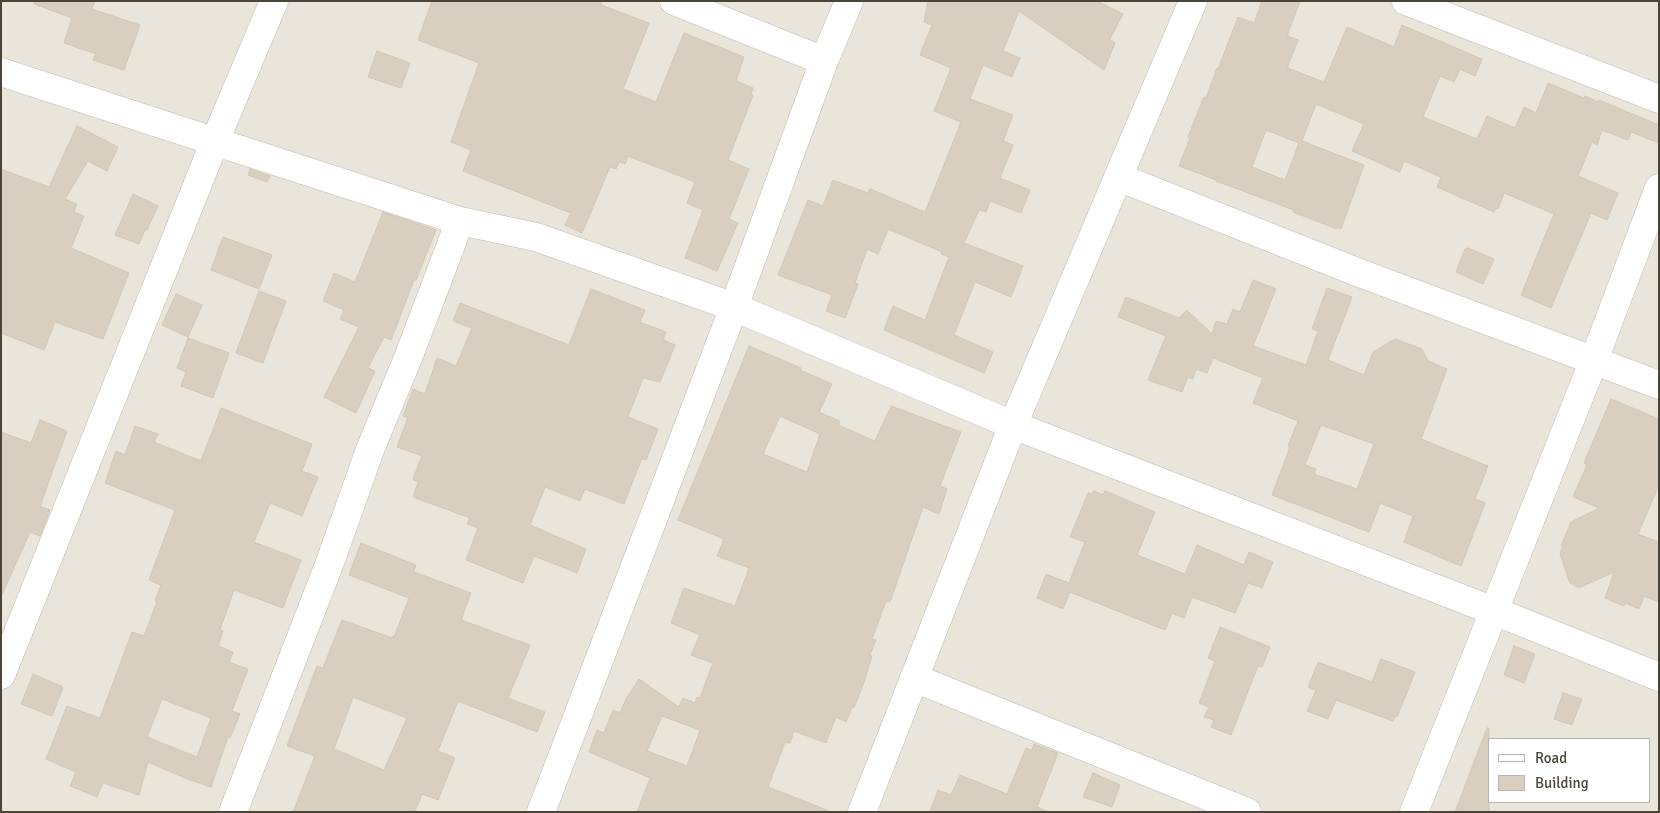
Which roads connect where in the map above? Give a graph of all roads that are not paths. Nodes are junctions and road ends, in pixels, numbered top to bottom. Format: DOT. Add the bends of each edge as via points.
graph roads {
  1 [pos="274,1"];
  2 [pos="674,1"];
  3 [pos="849,1"];
  4 [pos="1193,1"];
  5 [pos="1406,1"];
  6 [pos="824,61"];
  7 [pos="1,72"];
  8 [pos="1659,98"];
  9 [pos="215,141"];
  10 [pos="1118,177"];
  11 [pos="1659,188"];
  12 [pos="460,221"];
  13 [pos="734,307"];
  14 [pos="1594,360"];
  15 [pos="1659,385"];
  16 [pos="1013,425"];
  17 [pos="1494,611"];
  18 [pos="1,675"];
  19 [pos="1659,677"];
  20 [pos="914,678"];
  21 [pos="233,812"];
  22 [pos="541,812"];
  23 [pos="862,812"];
  24 [pos="1247,812"];
  25 [pos="1414,812"];
  1 -- 9 [label="street"];
  2 -- 6 [label="street"];
  3 -- 6 [label="street"];
  4 -- 10 [label="street"];
  5 -- 8 [label="street"];
  6 -- 13 [label="street"];
  7 -- 9 [label="street"];
  9 -- 12 [label="street"];
  9 -- 18 [label="street"];
  10 -- 14 [label="street" via="1357,272"];
  10 -- 16 [label="street"];
  11 -- 14 [label="street"];
  12 -- 13 [label="street" via="536,237"];
  12 -- 21 [label="street"];
  13 -- 16 [label="street"];
  13 -- 22 [label="street"];
  14 -- 15 [label="street"];
  14 -- 17 [label="street"];
  16 -- 17 [label="street"];
  16 -- 20 [label="street"];
  17 -- 19 [label="street"];
  17 -- 25 [label="street"];
  20 -- 23 [label="street"];
  20 -- 24 [label="street"];
}
